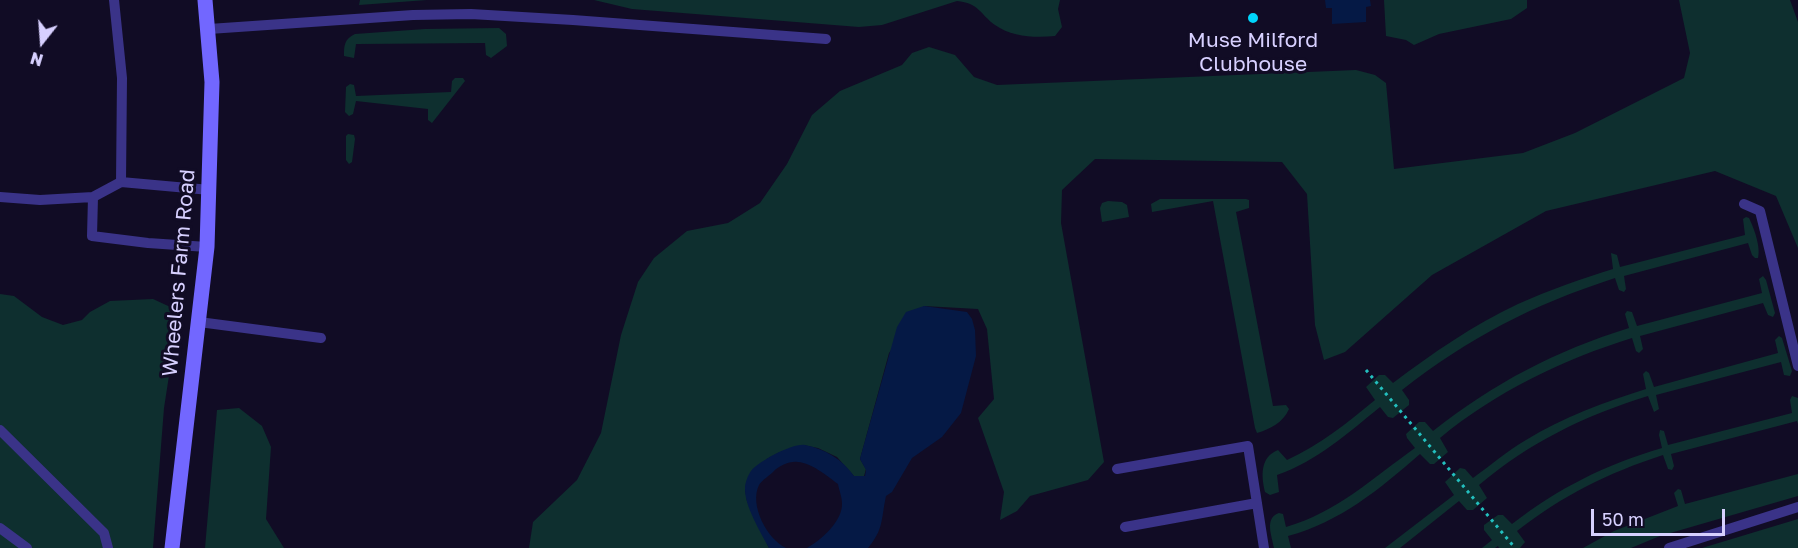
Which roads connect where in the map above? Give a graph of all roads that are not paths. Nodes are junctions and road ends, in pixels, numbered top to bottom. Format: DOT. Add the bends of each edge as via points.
graph roads {
  1 [pos="114,0"];
  2 [pos="205,0"];
  3 [pos="209,29"];
  4 [pos="826,39"];
  5 [pos="121,182"];
  6 [pos="210,190"];
  7 [pos="0,197"];
  8 [pos="93,197"];
  9 [pos="1744,204"];
  10 [pos="207,247"];
  11 [pos="199,322"];
  12 [pos="321,338"];
  13 [pos="1798,366"];
  14 [pos="0,430"];
  15 [pos="1117,468"];
  16 [pos="1257,503"];
  17 [pos="1798,507"];
  18 [pos="1125,527"];
  19 [pos="0,528"];
  20 [pos="27,548"];
  21 [pos="108,548"];
  22 [pos="172,548"];
  23 [pos="1264,548"];
  24 [pos="1669,548"];
  1 -- 5 [label="lane" via="122,78"];
  2 -- 3 [label="main road, Wheelers Farm Road"];
  3 -- 4 [label="lane" via="471,14"];
  3 -- 6 [label="main road, Wheelers Farm Road"];
  5 -- 6 [label="lane"];
  5 -- 8 [label="lane"];
  6 -- 10 [label="main road, Wheelers Farm Road"];
  7 -- 8 [label="lane"];
  8 -- 10 [label="lane" via="92,236"];
  9 -- 13 [label="lane" via="1760,211"];
  10 -- 11 [label="main road, Wheelers Farm Road"];
  11 -- 12 [label="lane"];
  11 -- 22 [label="main road, Wheelers Farm Road"];
  14 -- 21 [label="lane" via="104,533"];
  15 -- 16 [label="lane" via="1248,446"];
  16 -- 18 [label="lane"];
  16 -- 23 [label="lane"];
  17 -- 24 [label="lane"];
  19 -- 20 [label="lane"];
}
